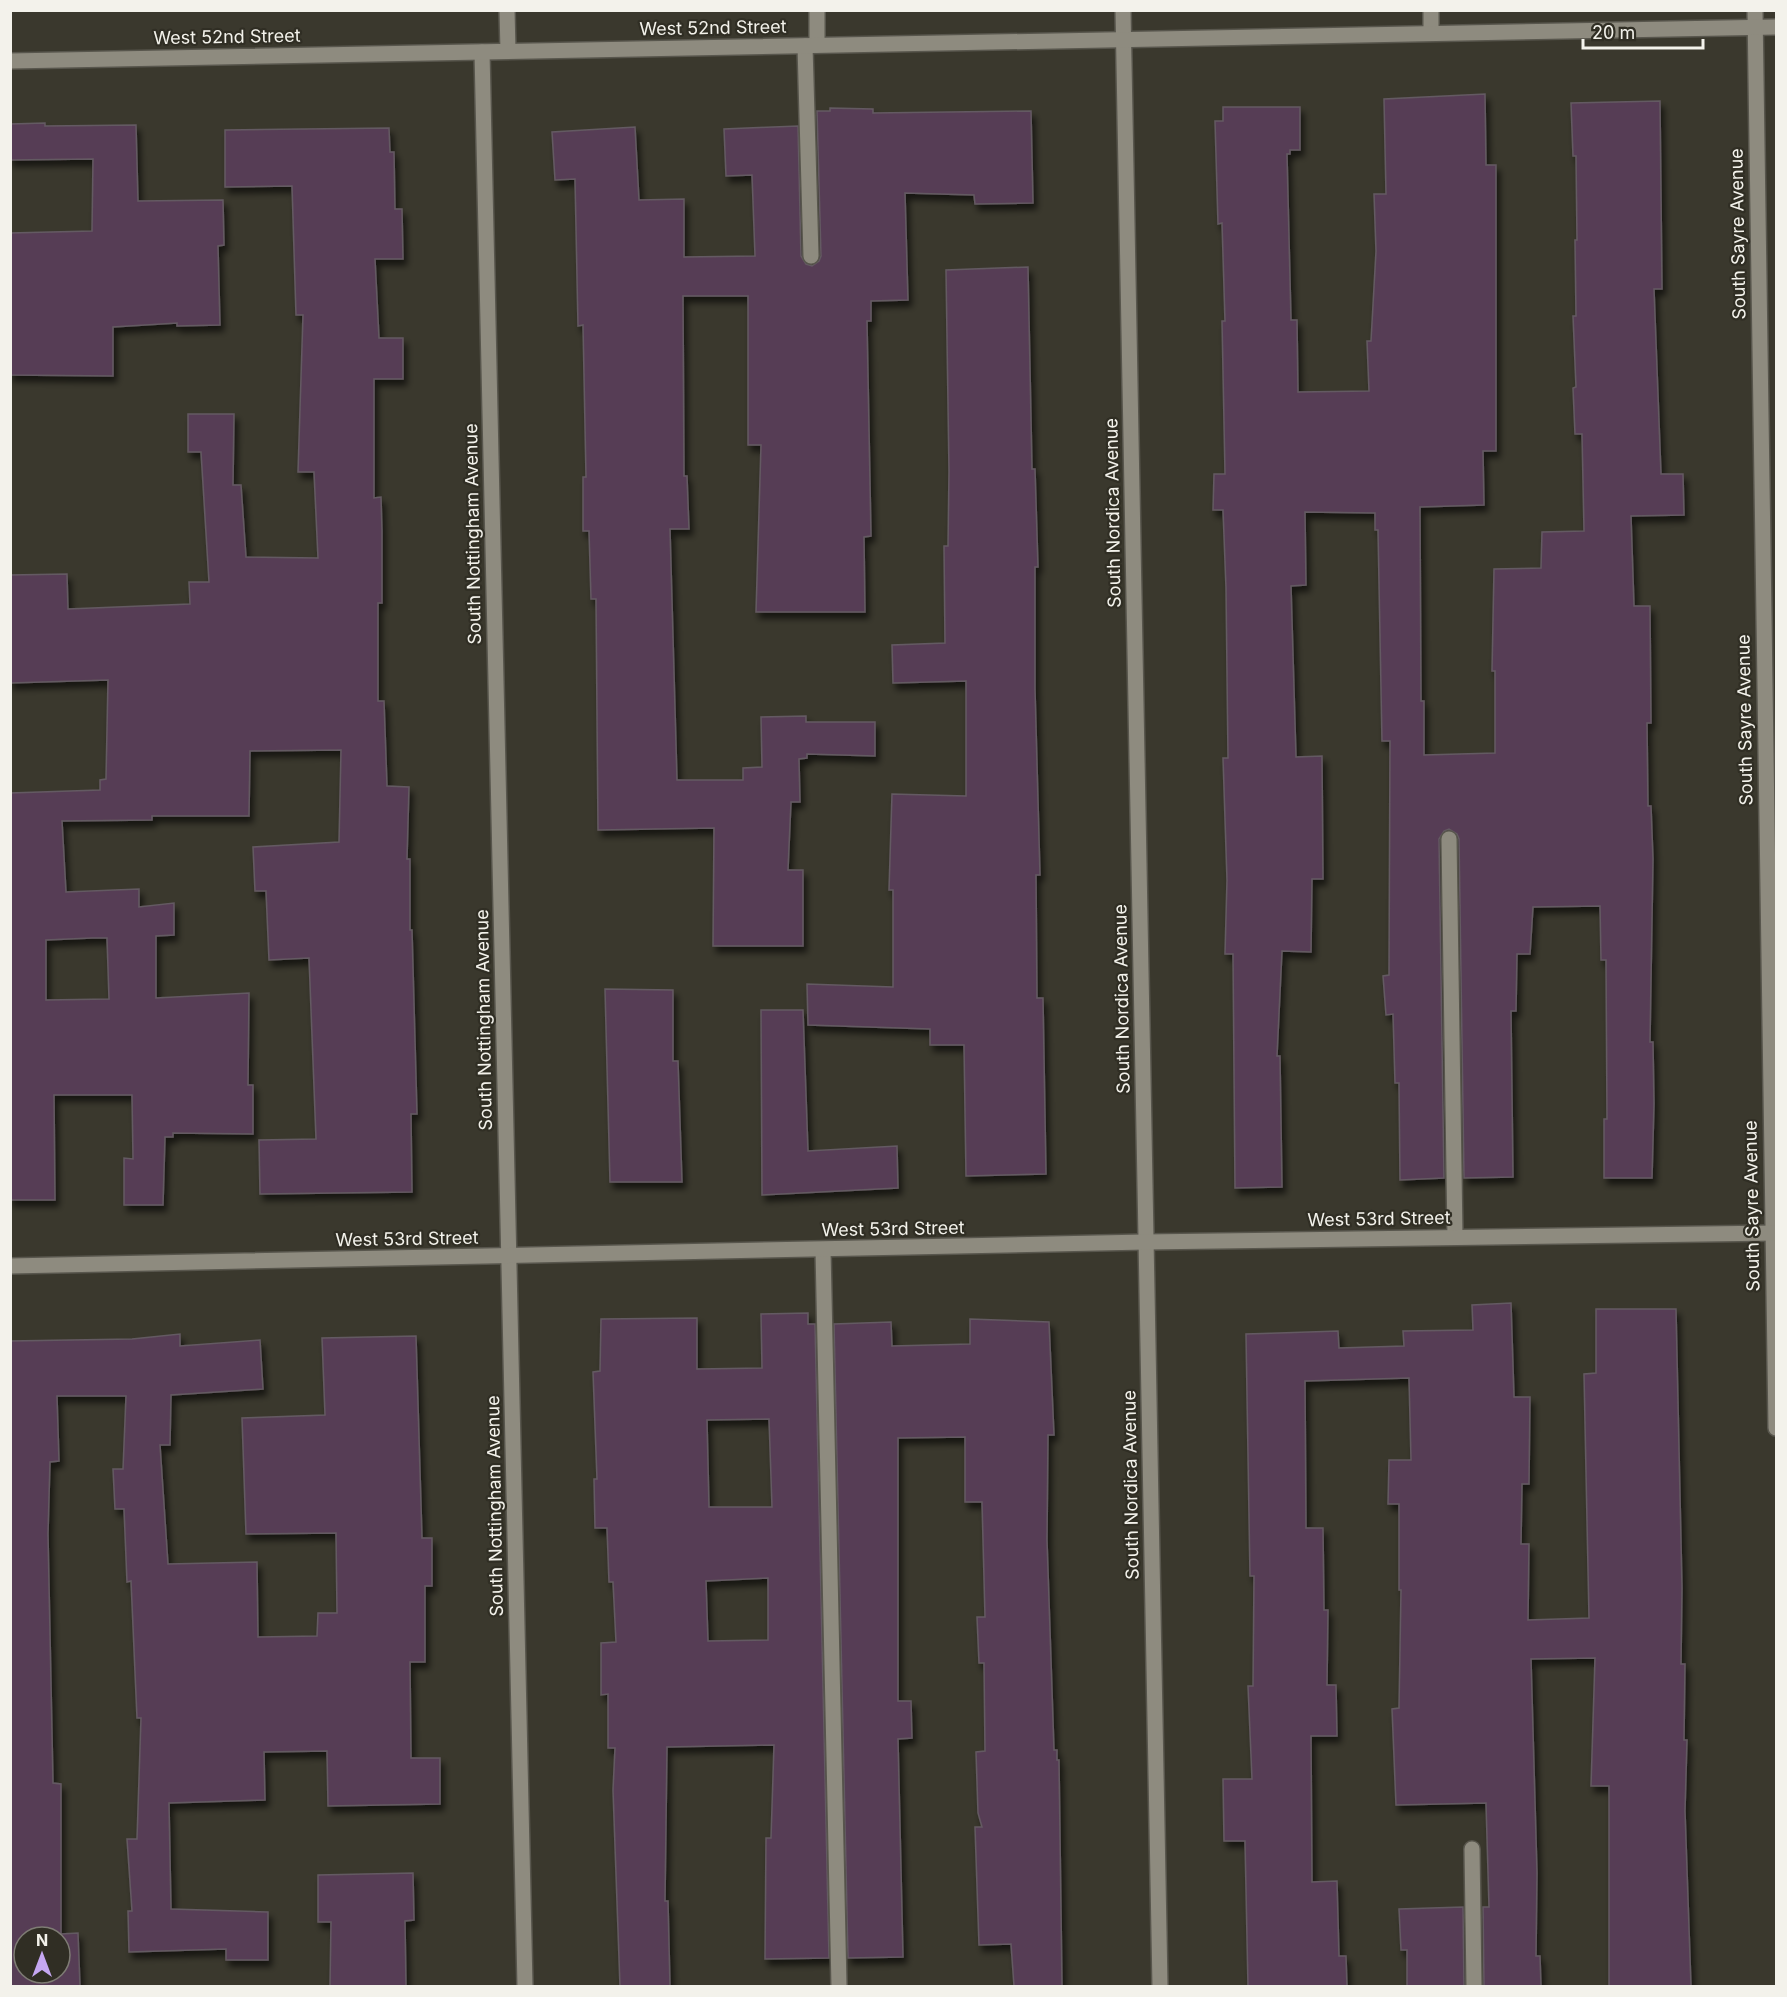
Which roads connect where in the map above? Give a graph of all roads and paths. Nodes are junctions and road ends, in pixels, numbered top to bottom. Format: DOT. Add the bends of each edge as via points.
graph roads {
  1 [pos="507,10"];
  2 [pos="816,10"];
  3 [pos="1123,10"];
  4 [pos="1431,10"];
  5 [pos="1755,10"];
  6 [pos="1755,27"];
  7 [pos="1776,27"];
  8 [pos="1431,33"];
  9 [pos="1124,39"];
  10 [pos="811,46"];
  11 [pos="508,51"];
  12 [pos="482,52"];
  13 [pos="10,61"];
  14 [pos="811,256"];
  15 [pos="1449,839"];
  16 [pos="1774,1233"];
  17 [pos="1455,1237"];
  18 [pos="1145,1242"];
  19 [pos="823,1250"];
  20 [pos="509,1257"];
  21 [pos="10,1266"];
  22 [pos="1776,1428"];
  23 [pos="1472,1849"];
  24 [pos="525,1986"];
  25 [pos="839,1986"];
  26 [pos="1160,1986"];
  27 [pos="1474,1986"];
  1 -- 11 [label="street"];
  2 -- 10 [label="street"];
  3 -- 9 [label="street, South Nordica Avenue"];
  4 -- 8 [label="street"];
  5 -- 6 [label="street, South Sayre Avenue"];
  6 -- 7 [label="street, West 52nd Street"];
  6 -- 8 [label="street, West 52nd Street"];
  6 -- 16 [label="street, South Sayre Avenue"];
  8 -- 9 [label="street, West 52nd Street"];
  9 -- 10 [label="street, West 52nd Street"];
  9 -- 18 [label="street, South Nordica Avenue"];
  10 -- 11 [label="street, West 52nd Street"];
  10 -- 14 [label="street"];
  11 -- 12 [label="street, West 52nd Street"];
  12 -- 13 [label="street, West 52nd Street"];
  12 -- 20 [label="street, South Nottingham Avenue"];
  15 -- 17 [label="street"];
  16 -- 17 [label="street, West 53rd Street"];
  16 -- 22 [label="street, South Sayre Avenue"];
  17 -- 18 [label="street, West 53rd Street"];
  18 -- 19 [label="street, West 53rd Street"];
  18 -- 26 [label="street, South Nordica Avenue"];
  19 -- 20 [label="street, West 53rd Street"];
  19 -- 25 [label="street"];
  20 -- 21 [label="street, West 53rd Street"];
  20 -- 24 [label="street, South Nottingham Avenue"];
  23 -- 27 [label="street"];
}
